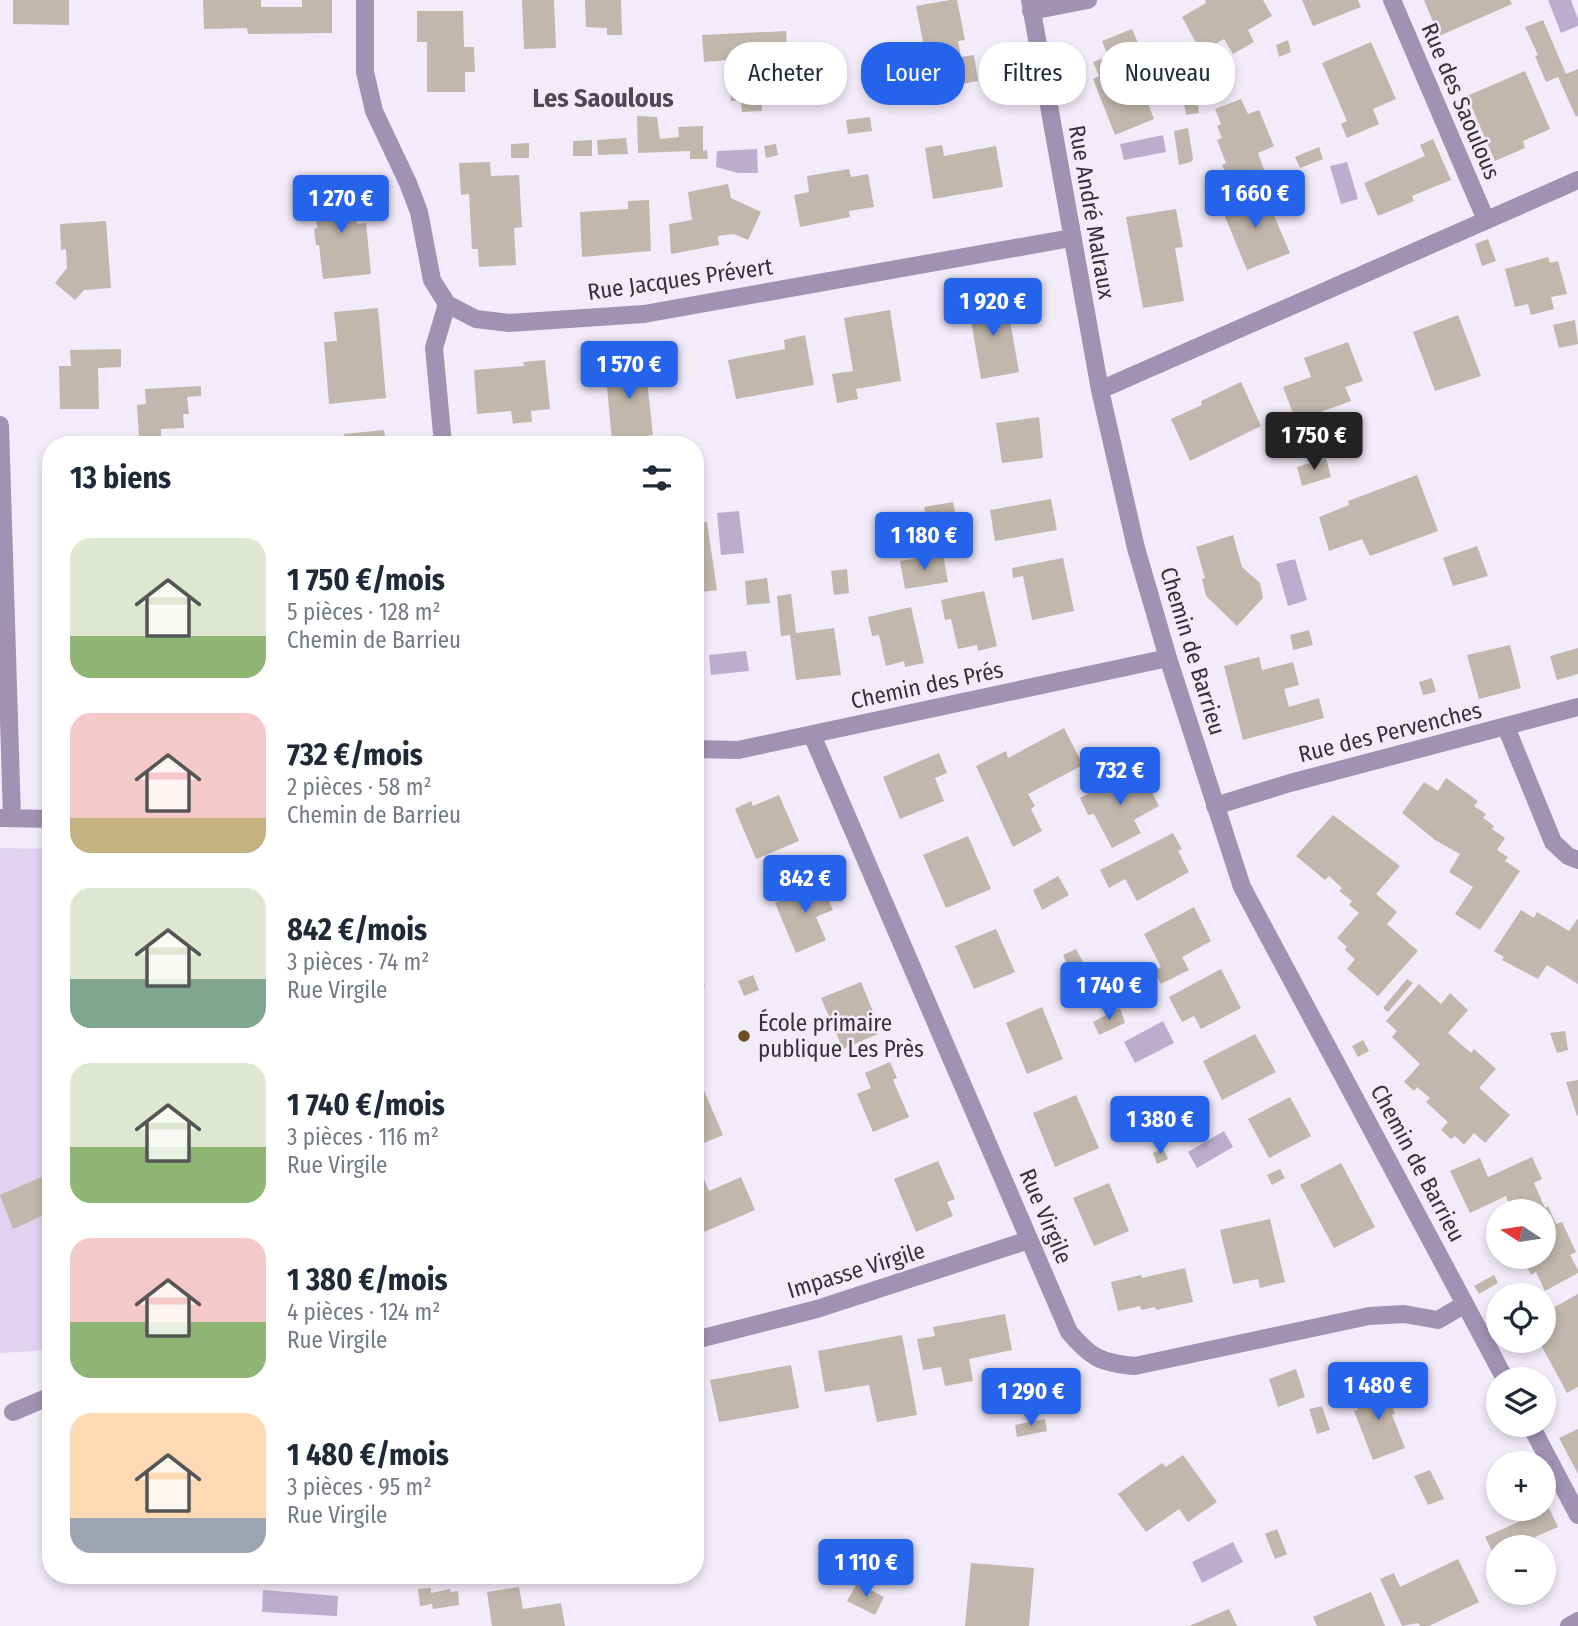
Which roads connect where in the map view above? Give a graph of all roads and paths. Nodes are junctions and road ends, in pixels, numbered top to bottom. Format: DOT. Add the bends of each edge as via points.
graph roads {
  1 [pos="365,0"];
  2 [pos="1088,0"];
  3 [pos="1392,0"];
  4 [pos="1031,6"];
  5 [pos="1578,180"];
  6 [pos="1486,220"];
  7 [pos="1071,238"];
  8 [pos="447,304"];
  9 [pos="1100,390"];
  10 [pos="0,425"];
  11 [pos="442,436"];
  12 [pos="1168,658"];
  13 [pos="1578,708"];
  14 [pos="1506,727"];
  15 [pos="812,735"];
  16 [pos="704,749"];
  17 [pos="1215,806"];
  18 [pos="6,818"];
  19 [pos="42,820"];
  20 [pos="1578,860"];
  21 [pos="1029,1240"];
  22 [pos="1465,1304"];
  23 [pos="704,1338"];
  24 [pos="1499,1367"];
  25 [pos="42,1400"];
  26 [pos="13,1412"];
  27 [pos="1537,1437"];
  28 [pos="1578,1515"];
  29 [pos="1578,1621"];
  30 [pos="1569,1626"];
  1 -- 8 [label="street" via="365,72 374,111 419,212 432,280"];
  2 -- 4 [label="street"];
  3 -- 6 [label="street, Rue des Saoulous"];
  4 -- 7 [label="street, Rue André Malraux"];
  5 -- 6 [label="street"];
  6 -- 9 [label="street"];
  7 -- 8 [label="street, Rue Jacques Prévert" via="644,314 509,323 476,319"];
  7 -- 9 [label="street, Rue André Malraux"];
  8 -- 11 [label="street" via="434,348"];
  9 -- 12 [label="street, Chemin de Barrieu" via="1136,548"];
  10 -- 18 [label="street"];
  12 -- 15 [label="street, Chemin des Prés"];
  12 -- 17 [label="street, Chemin de Barrieu"];
  13 -- 14 [label="street, Rue des Pervenches"];
  14 -- 17 [label="street, Rue des Pervenches"];
  14 -- 20 [label="street" via="1553,842"];
  15 -- 16 [label="street, Chemin des Prés" via="738,750"];
  15 -- 21 [label="street, Rue Virgile"];
  17 -- 22 [label="street, Chemin de Barrieu" via="1242,887"];
  18 -- 19 [label="street"];
  21 -- 22 [label="street, Rue Virgile" via="1069,1332 1086,1353 1108,1364 1135,1366 1369,1316 1404,1314 1438,1320"];
  21 -- 23 [label="street, Impasse Virgile" via="817,1309"];
  22 -- 24 [label="street, Chemin de Barrieu"];
  25 -- 26 [label="street"];
  27 -- 28 [label="street"];
  29 -- 30 [label="street"];
}
